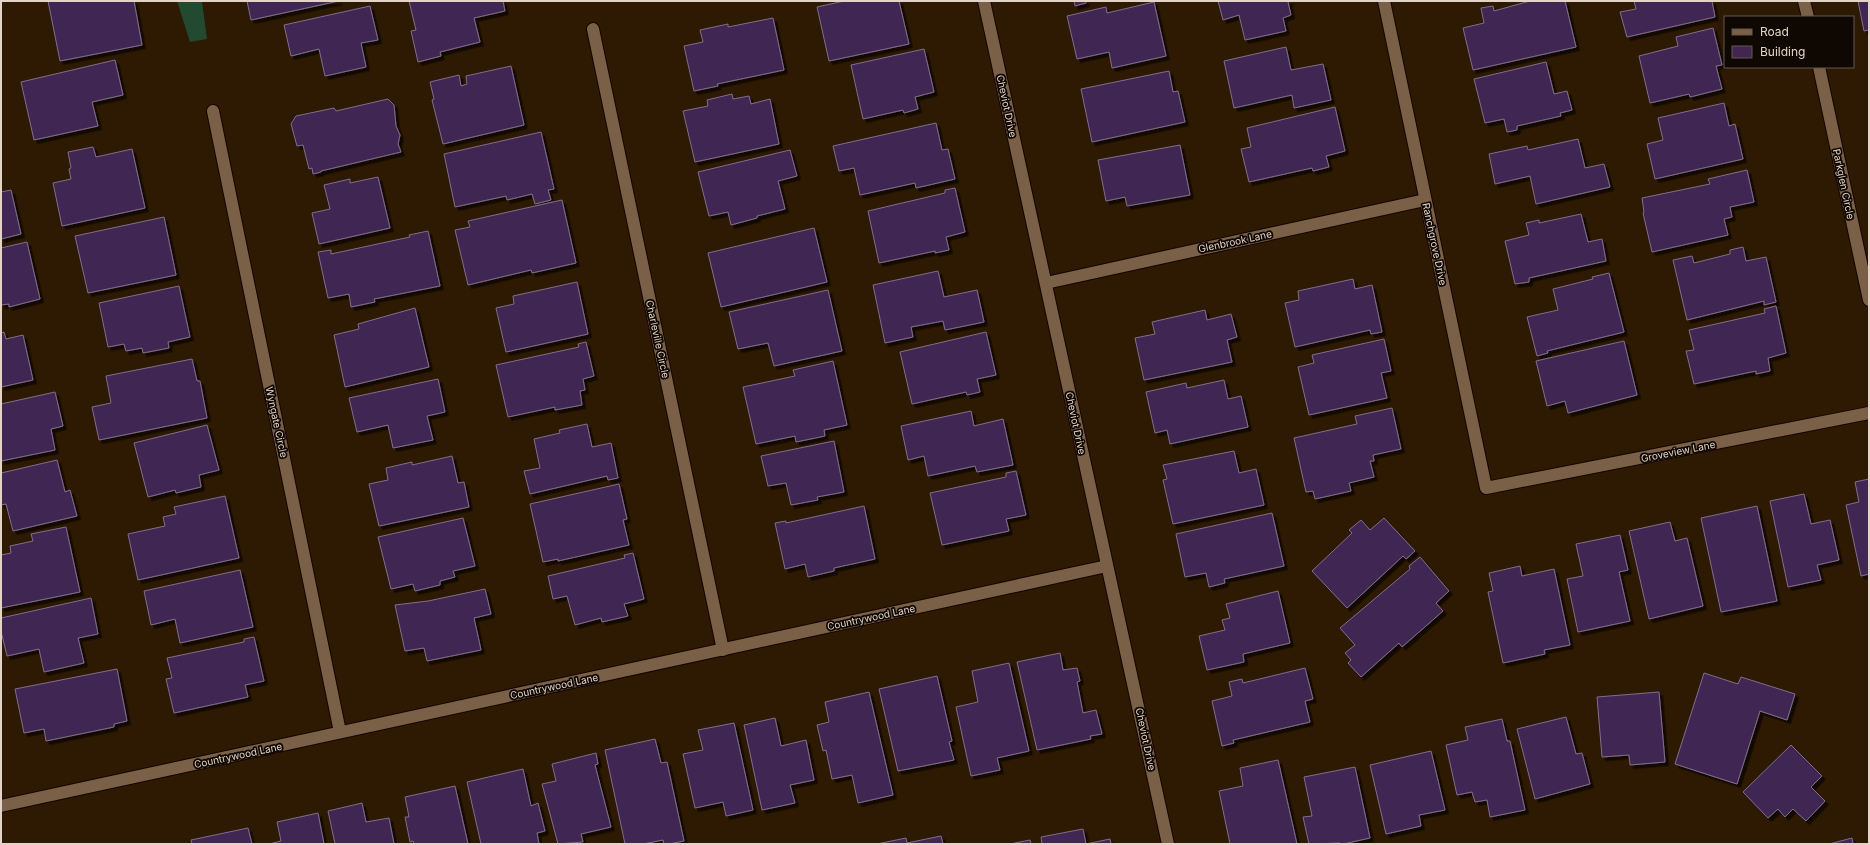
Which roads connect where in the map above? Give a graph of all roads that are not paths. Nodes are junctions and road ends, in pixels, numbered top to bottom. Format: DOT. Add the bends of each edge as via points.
graph roads {
  1 [pos="984,1"];
  2 [pos="1384,1"];
  3 [pos="1804,1"];
  4 [pos="1808,16"];
  5 [pos="593,29"];
  6 [pos="1818,68"];
  7 [pos="213,111"];
  8 [pos="1425,200"];
  9 [pos="1046,283"];
  10 [pos="1869,300"];
  11 [pos="1869,413"];
  12 [pos="1486,488"];
  13 [pos="1108,566"];
  14 [pos="723,650"];
  15 [pos="340,732"];
  16 [pos="1,806"];
  17 [pos="1168,844"];
  1 -- 9 [label="street, Cheviot Drive"];
  2 -- 8 [label="street, Ranchgrove Drive"];
  3 -- 4 [label="street"];
  5 -- 14 [label="street, Charleville Circle"];
  6 -- 10 [label="street, Parkglen Circle"];
  7 -- 15 [label="street, Wyngate Circle"];
  8 -- 9 [label="street, Glenbrook Lane"];
  8 -- 12 [label="street, Ranchgrove Drive"];
  9 -- 13 [label="street, Cheviot Drive"];
  11 -- 12 [label="street, Groveview Lane"];
  13 -- 14 [label="street, Countrywood Lane"];
  13 -- 17 [label="street, Cheviot Drive"];
  14 -- 15 [label="street, Countrywood Lane"];
  15 -- 16 [label="street, Countrywood Lane"];
}
